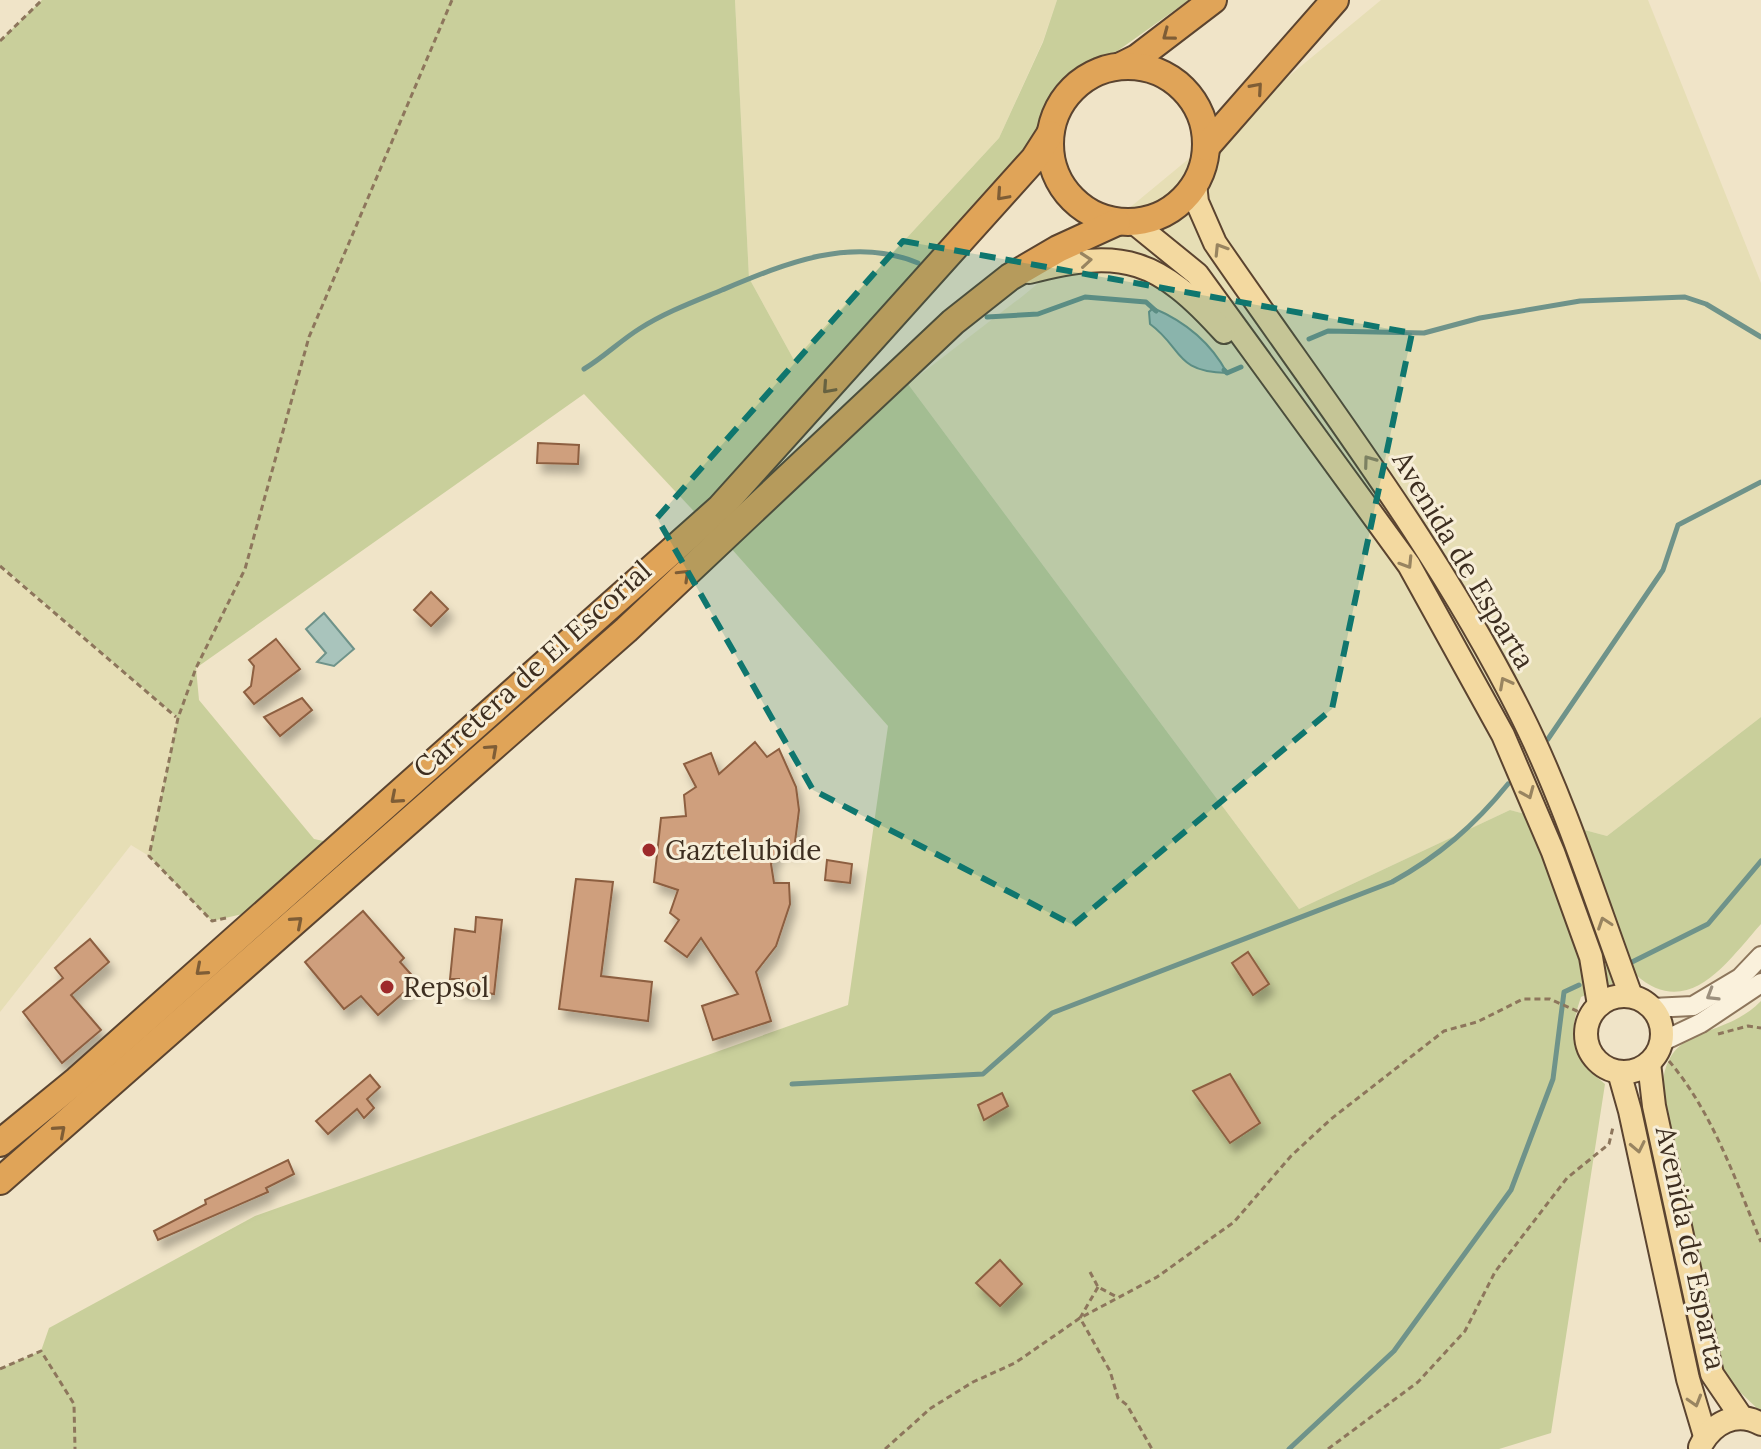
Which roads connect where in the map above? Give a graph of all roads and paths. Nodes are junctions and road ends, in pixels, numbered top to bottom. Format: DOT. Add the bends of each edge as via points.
graph roads {
  1 [pos="42,0"];
  2 [pos="452,0"];
  3 [pos="1213,0"];
  4 [pos="1335,0"];
  5 [pos="0,41"];
  6 [pos="1121,66"];
  7 [pos="1050,134"];
  8 [pos="1206,147"];
  9 [pos="1195,184"];
  10 [pos="1125,222"];
  11 [pos="1010,277"];
  12 [pos="1313,431"];
  13 [pos="0,566"];
  14 [pos="178,718"];
  15 [pos="235,916"];
  16 [pos="1761,956"];
  17 [pos="1761,983"];
  18 [pos="1631,996"];
  19 [pos="1652,1008"];
  20 [pos="1594,1011"];
  21 [pos="1693,1027"];
  22 [pos="1761,1028"];
  23 [pos="1656,1051"];
  24 [pos="1619,1072"];
  25 [pos="1630,1111"];
  26 [pos="0,1143"];
  27 [pos="0,1181"];
  28 [pos="1761,1242"];
  29 [pos="1090,1272"];
  30 [pos="1098,1287"];
  31 [pos="1117,1297"];
  32 [pos="1080,1318"];
  33 [pos="0,1369"];
  34 [pos="1752,1421"];
  35 [pos="1702,1442"];
  36 [pos="75,1449"];
  37 [pos="885,1449"];
  38 [pos="1152,1449"];
  39 [pos="1328,1449"];
  1 -- 5 [label="path"];
  2 -- 14 [label="path" via="309,337 245,569 196,668"];
  3 -- 6 [label="highway, one-way"];
  8 -- 4 [label="highway, one-way"];
  6 -- 7 [label="highway" via="1089,76 1071,90"];
  6 -- 8 [label="highway" via="1150,69 1185,90 1204,126"];
  7 -- 10 [label="highway" via="1059,182 1074,201 1094,215"];
  7 -- 26 [label="highway, Carretera de El Escorial, one-way" via="1034,159 720,508"];
  8 -- 9 [label="highway"];
  9 -- 10 [label="highway" via="1158,216"];
  18 -- 9 [label="main road, Avenida de Esparta, one-way" via="1523,717 1404,509 1215,243"];
  10 -- 11 [label="highway, Carretera de El Escorial" via="1058,249"];
  10 -- 12 [label="main road, Avenida de Esparta" via="1197,274"];
  11 -- 12 [label="main road, one-way" via="1093,259 1120,260 1162,275 1201,307"];
  27 -- 11 [label="highway, Carretera de El Escorial, one-way" via="603,651 824,440"];
  12 -- 20 [label="main road, Avenida de Esparta, one-way" via="1409,565 1503,735 1591,957"];
  13 -- 14 [label="path"];
  14 -- 15 [label="path" via="149,856 212,921"];
  16 -- 19 [label="lane, one-way" via="1740,978 1693,1006"];
  17 -- 21 [label="lane"];
  18 -- 19 [label="main road"];
  18 -- 20 [label="main road" via="1614,997"];
  19 -- 23 [label="main road" via="1659,1018"];
  20 -- 24 [label="main road" via="1586,1037 1593,1056"];
  20 -- 31 [label="path" via="1550,999 1523,999 1477,1022 1444,1031 1331,1119 1234,1222 1157,1277"];
  21 -- 22 [label="path" via="1715,1035"];
  21 -- 23 [label="lane"];
  23 -- 24 [label="main road" via="1635,1071"];
  23 -- 28 [label="path" via="1687,1082 1711,1123"];
  23 -- 34 [label="main road, Avenida de Esparta" via="1654,1106 1712,1374"];
  24 -- 25 [label="main road, Avenida de Esparta"];
  25 -- 35 [label="main road, Avenida de Esparta, one-way"];
  25 -- 39 [label="path" via="1610,1130 1609,1144 1567,1178 1504,1260 1465,1331 1418,1382"];
  29 -- 30 [label="path"];
  30 -- 31 [label="path"];
  30 -- 32 [label="path"];
  31 -- 32 [label="path"];
  32 -- 37 [label="path" via="1015,1363 931,1408"];
  32 -- 38 [label="path" via="1110,1371 1118,1398"];
  33 -- 36 [label="path" via="41,1351 74,1404"];
  34 -- 35 [label="main road" via="1728,1419"];
}
